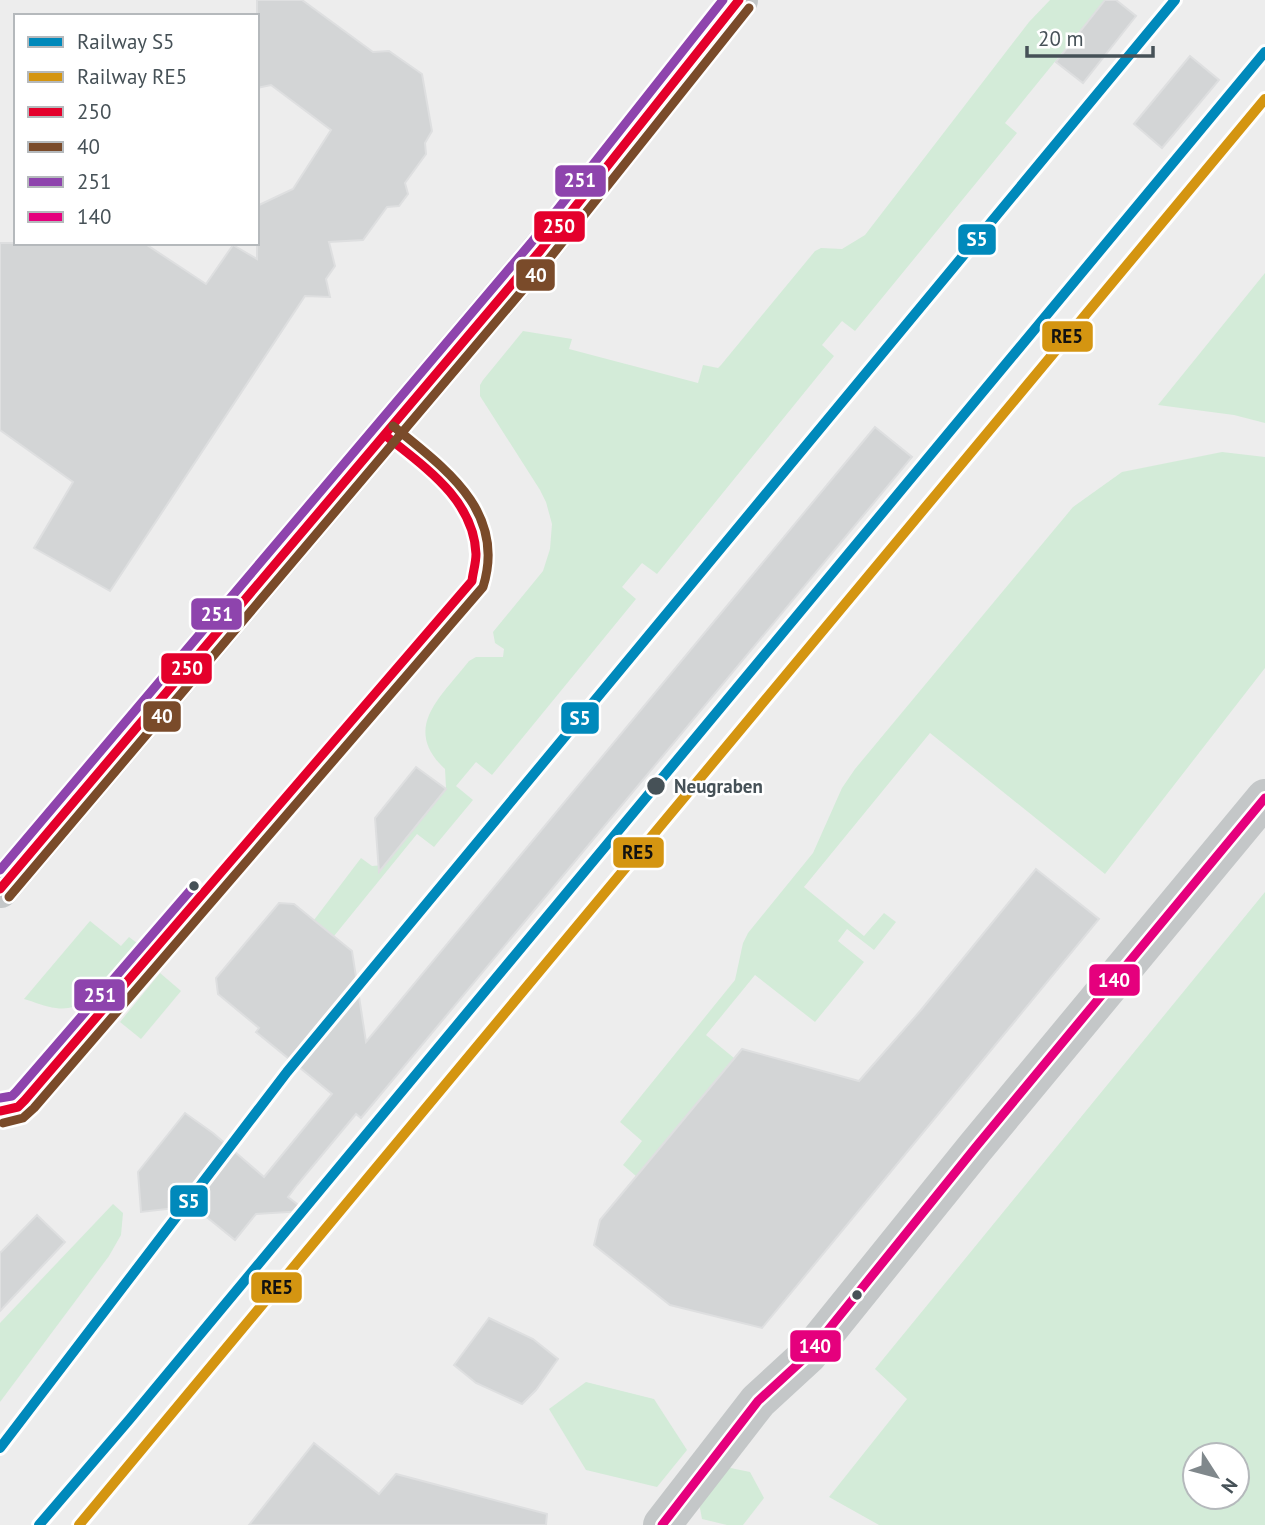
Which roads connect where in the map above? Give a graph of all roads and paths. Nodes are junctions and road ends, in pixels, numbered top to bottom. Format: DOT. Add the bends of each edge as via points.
graph roads {
  1 [pos="739,0"];
  2 [pos="1265,798"];
  3 [pos="0,889"];
  4 [pos="662,1525"];
  1 -- 3 [label="street" via="541,251"];
  2 -- 4 [label="street" via="808,1355 758,1401"];
}
